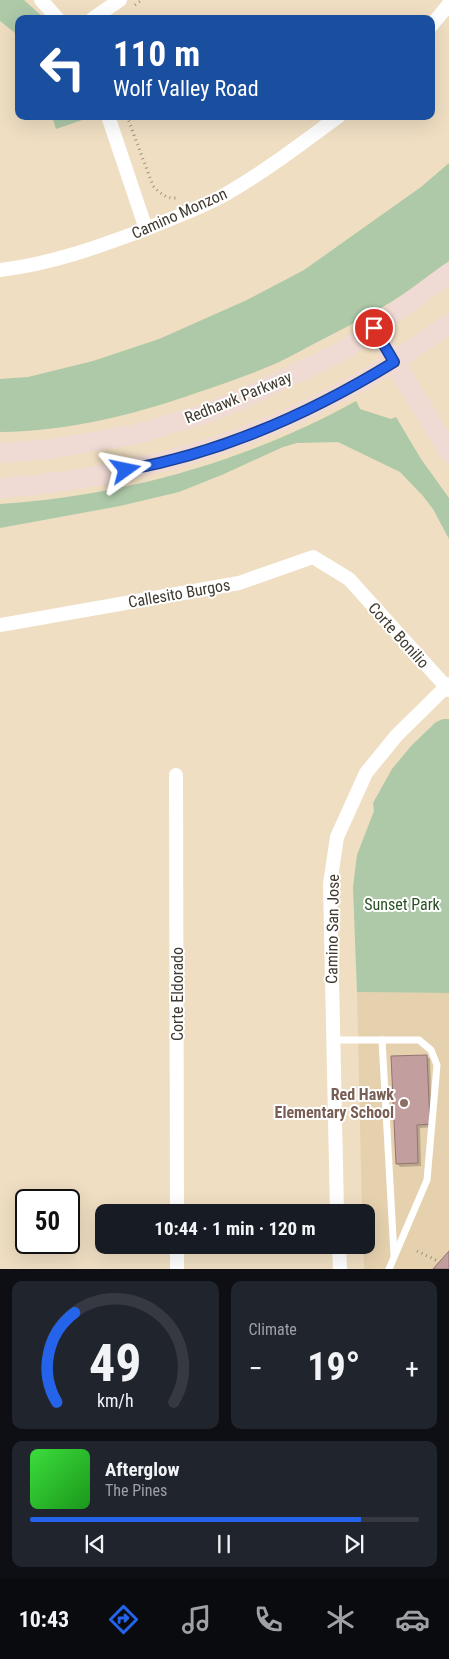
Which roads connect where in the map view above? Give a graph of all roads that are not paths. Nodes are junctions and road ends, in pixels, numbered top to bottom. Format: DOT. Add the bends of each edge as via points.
graph roads {
  1 [pos="40,0"];
  2 [pos="120,0"];
  3 [pos="449,4"];
  4 [pos="54,15"];
  5 [pos="98,15"];
  6 [pos="435,21"];
  7 [pos="109,120"];
  8 [pos="333,120"];
  9 [pos="146,229"];
  10 [pos="0,270"];
  11 [pos="449,273"];
  12 [pos="449,324"];
  13 [pos="374,328"];
  14 [pos="394,362"];
  15 [pos="449,452"];
  16 [pos="0,453"];
  17 [pos="0,488"];
  18 [pos="349,580"];
  19 [pos="0,625"];
  20 [pos="448,687"];
  21 [pos="176,775"];
  22 [pos="333,1040"];
  23 [pos="382,1040"];
  24 [pos="177,1204"];
  25 [pos="337,1204"];
  26 [pos="177,1254"];
  27 [pos="339,1254"];
  28 [pos="394,1258"];
  29 [pos="178,1269"];
  30 [pos="340,1269"];
  31 [pos="389,1269"];
  1 -- 4 [label="street"];
  2 -- 5 [label="street"];
  3 -- 6 [label="street"];
  7 -- 9 [label="street"];
  8 -- 9 [label="street, Camino Monzon" via="226,194"];
  9 -- 10 [label="street, Camino Monzon" via="65,257 28,267"];
  11 -- 13 [label="main road, Redhawk Parkway"];
  12 -- 14 [label="main road"];
  13 -- 14 [label="main road"];
  13 -- 16 [label="main road, Redhawk Parkway" via="343,351 210,412 138,434 48,449"];
  14 -- 15 [label="main road"];
  14 -- 17 [label="main road" via="288,418 224,444 145,467 52,484"];
  18 -- 19 [label="street, Callesito Burgos" via="313,557 239,582"];
  18 -- 20 [label="street, Corte Bonilio"];
  20 -- 22 [label="street, Camino San Jose" via="397,735 366,773 337,837 330,884"];
  21 -- 24 [label="street, Corte Eldorado"];
  22 -- 23 [label="lane"];
  22 -- 25 [label="street, Camino San Jose"];
  23 -- 28 [label="lane"];
  23 -- 28 [label="lane" via="419,1040 431,1050 437,1065 428,1180"];
  26 -- 29 [label="street"];
  27 -- 30 [label="street"];
  28 -- 31 [label="lane"];
}
